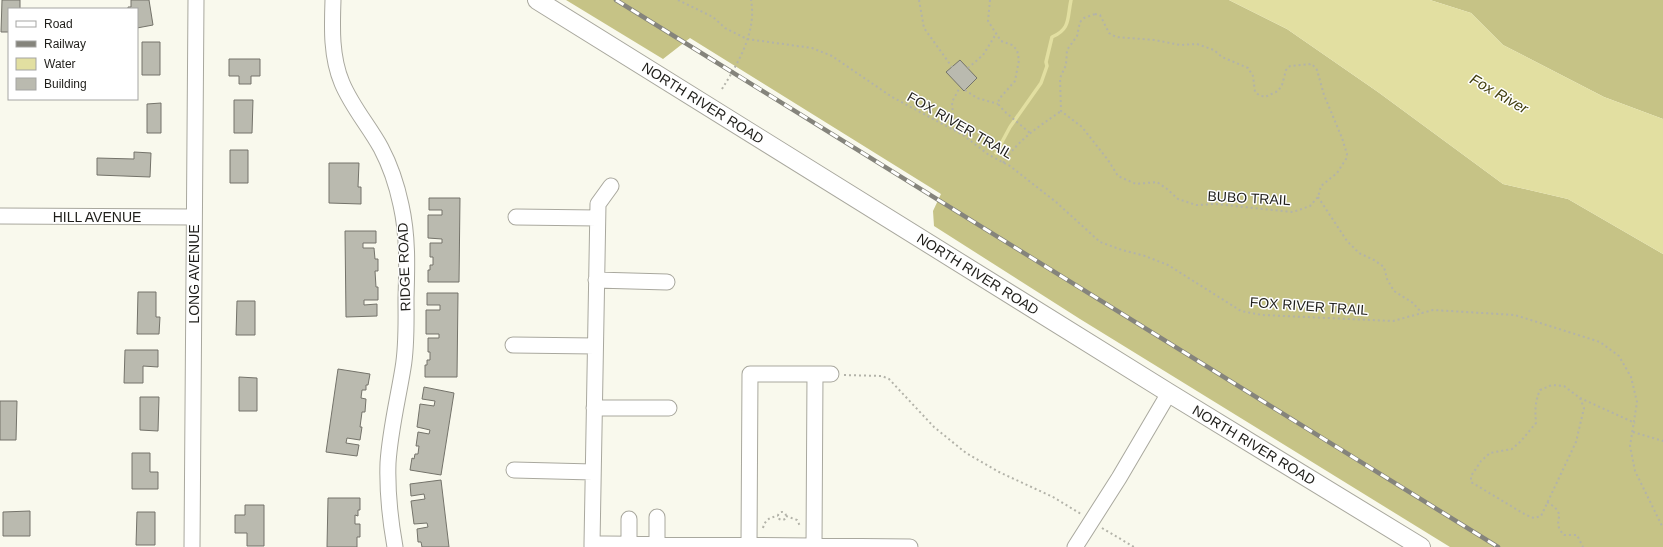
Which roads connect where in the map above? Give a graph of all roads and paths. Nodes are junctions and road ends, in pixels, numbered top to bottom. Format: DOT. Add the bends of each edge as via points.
graph roads {
  1 [pos="196,0"];
  2 [pos="333,0"];
  3 [pos="537,0"];
  4 [pos="678,0"];
  5 [pos="751,0"];
  6 [pos="919,0"];
  7 [pos="990,0"];
  8 [pos="996,34"];
  9 [pos="747,39"];
  10 [pos="952,67"];
  11 [pos="968,68"];
  12 [pos="960,87"];
  13 [pos="722,89"];
  14 [pos="965,90"];
  15 [pos="998,104"];
  16 [pos="1061,111"];
  17 [pos="954,130"];
  18 [pos="1030,133"];
  19 [pos="1003,162"];
  20 [pos="611,186"];
  21 [pos="1318,197"];
  22 [pos="0,216"];
  23 [pos="194,217"];
  24 [pos="516,217"];
  25 [pos="597,218"];
  26 [pos="596,280"];
  27 [pos="667,282"];
  28 [pos="1422,313"];
  29 [pos="512,345"];
  30 [pos="595,346"];
  31 [pos="815,374"];
  32 [pos="831,374"];
  33 [pos="1169,393"];
  34 [pos="1580,398"];
  35 [pos="594,408"];
  36 [pos="669,408"];
  37 [pos="1634,423"];
  38 [pos="1633,432"];
  39 [pos="1663,441"];
  40 [pos="514,470"];
  41 [pos="593,472"];
  42 [pos="1547,502"];
  43 [pos="778,516"];
  44 [pos="786,516"];
  45 [pos="1084,516"];
  46 [pos="657,517"];
  47 [pos="629,518"];
  48 [pos="1099,526"];
  49 [pos="1663,528"];
  50 [pos="763,531"];
  51 [pos="800,531"];
  52 [pos="630,544"];
  53 [pos="657,545"];
  54 [pos="749,545"];
  55 [pos="592,546"];
  56 [pos="727,546"];
  57 [pos="814,546"];
  58 [pos="192,547"];
  59 [pos="395,547"];
  60 [pos="853,547"];
  61 [pos="910,547"];
  62 [pos="1075,547"];
  63 [pos="1134,547"];
  64 [pos="1421,547"];
  65 [pos="1584,547"];
  1 -- 23 [label="street, LONG AVENUE"];
  2 -- 59 [label="street, RIDGE ROAD" via="332,29 336,65 350,100 381,149 401,204 406,232 404,358 388,462 389,510"];
  3 -- 33 [label="main road, NORTH RIVER ROAD"];
  4 -- 9 [label="path, FOX RIVER TRAIL" via="713,17 725,28"];
  5 -- 9 [label="path" via="752,18"];
  6 -- 10 [label="path" via="924,28"];
  7 -- 8 [label="path" via="988,21"];
  8 -- 11 [label="path" via="983,55"];
  8 -- 15 [label="path" via="1001,41 1017,50 1019,60 1015,81 999,99"];
  9 -- 13 [label="path"];
  9 -- 17 [label="path, FOX RIVER TRAIL" via="812,48 832,56 892,97"];
  12 -- 17 [label="path" via="952,102"];
  14 -- 15 [label="path" via="977,98"];
  15 -- 18 [label="path"];
  16 -- 18 [label="path"];
  16 -- 21 [label="path, BUBO TRAIL" via="1082,126 1118,176 1136,184 1157,182 1178,199 1196,205 1293,212 1310,206"];
  16 -- 21 [label="path, BUBO TRAIL" via="1060,78 1066,66 1067,50 1077,36 1080,22 1091,15 1100,15 1109,33 1116,37 1149,39 1180,45 1197,44 1214,50 1222,57 1248,68 1253,76 1255,92 1265,97 1278,91 1290,66 1312,64 1317,70 1347,154 1337,173 1322,186"];
  17 -- 19 [label="path, FOX RIVER TRAIL"];
  18 -- 19 [label="path" via="1014,147"];
  19 -- 28 [label="path, FOX RIVER TRAIL" via="1056,202 1100,242 1168,264 1241,311 1262,315 1393,321"];
  20 -- 25 [label="street" via="598,204"];
  21 -- 28 [label="path" via="1347,241 1359,253 1384,268 1394,292 1413,303"];
  22 -- 23 [label="street, HILL AVENUE"];
  23 -- 58 [label="street, LONG AVENUE"];
  24 -- 25 [label="street"];
  25 -- 26 [label="street"];
  26 -- 27 [label="street"];
  26 -- 30 [label="street"];
  28 -- 37 [label="path, FOX RIVER TRAIL" via="1433,310 1515,315 1600,342 1619,356 1631,377 1637,402"];
  29 -- 30 [label="street"];
  30 -- 35 [label="street"];
  31 -- 32 [label="street"];
  31 -- 54 [label="street" via="750,374"];
  31 -- 57 [label="street"];
  32 -- 45 [label="path" via="882,376 889,379 934,427 966,453"];
  33 -- 62 [label="street"];
  33 -- 64 [label="main road, NORTH RIVER ROAD"];
  34 -- 37 [label="path"];
  34 -- 42 [label="path" via="1584,408 1576,442"];
  34 -- 42 [label="path" via="1564,386 1552,385 1540,390 1534,409 1536,423 1512,449 1490,453 1471,476 1471,482 1534,518 1541,516"];
  35 -- 36 [label="street"];
  35 -- 41 [label="street"];
  37 -- 38 [label="path, FOX RIVER TRAIL"];
  38 -- 39 [label="path"];
  38 -- 49 [label="path, FOX RIVER TRAIL" via="1630,446 1635,471"];
  40 -- 41 [label="street"];
  41 -- 55 [label="street"];
  42 -- 65 [label="path" via="1557,508 1560,531 1564,535 1577,535"];
  43 -- 44 [label="path" via="782,512"];
  43 -- 44 [label="path" via="782,520"];
  43 -- 50 [label="path" via="767,520"];
  44 -- 51 [label="path" via="797,520"];
  46 -- 53 [label="street"];
  47 -- 52 [label="street"];
  48 -- 63 [label="path"];
  52 -- 53 [label="street"];
  52 -- 55 [label="street"];
  53 -- 56 [label="street"];
  54 -- 56 [label="street"];
  54 -- 57 [label="street"];
  57 -- 60 [label="street"];
  60 -- 61 [label="street"];
}
